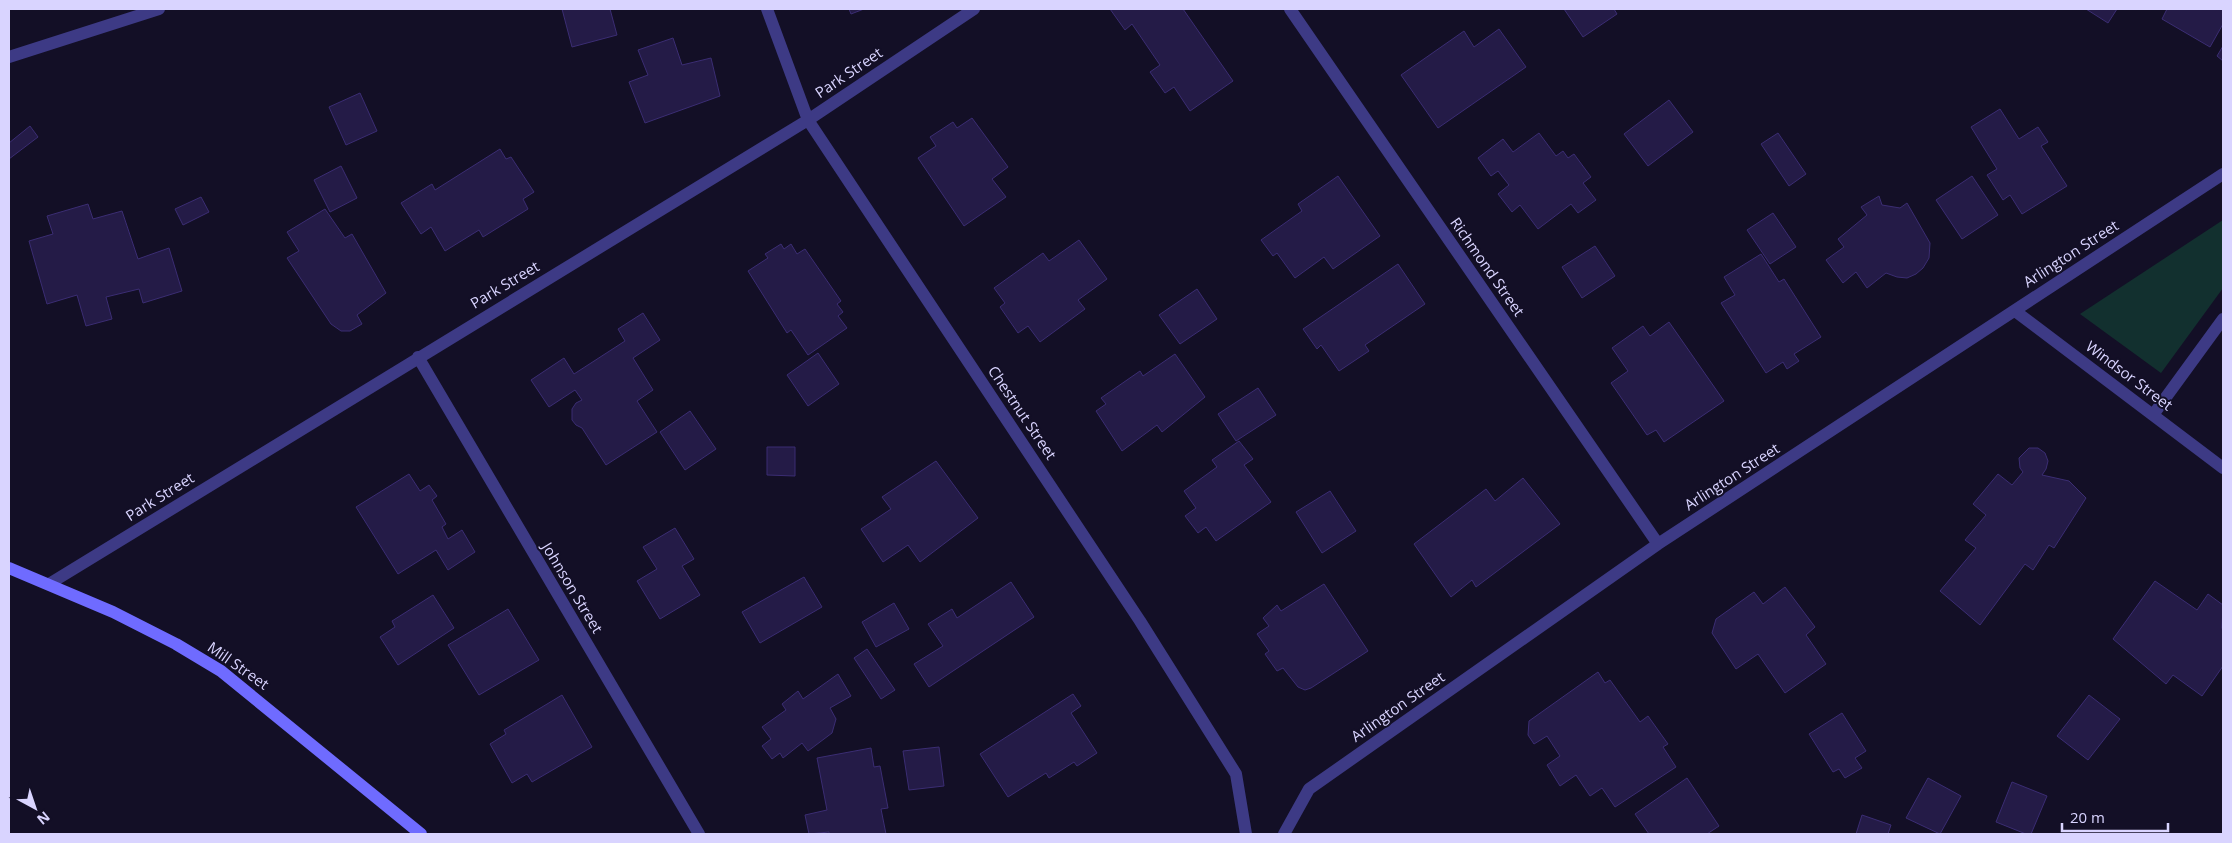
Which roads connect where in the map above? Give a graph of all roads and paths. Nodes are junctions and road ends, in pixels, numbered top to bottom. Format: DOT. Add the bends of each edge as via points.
graph roads {
  1 [pos="159,9"];
  2 [pos="767,9"];
  3 [pos="974,9"];
  4 [pos="1290,9"];
  5 [pos="9,58"];
  6 [pos="808,120"];
  7 [pos="2223,174"];
  8 [pos="2015,310"];
  9 [pos="2223,319"];
  10 [pos="418,358"];
  11 [pos="2154,414"];
  12 [pos="2223,468"];
  13 [pos="1658,544"];
  14 [pos="9,568"];
  15 [pos="49,584"];
  16 [pos="422,834"];
  17 [pos="699,834"];
  18 [pos="1246,834"];
  19 [pos="1284,834"];
  1 -- 5 [label="street"];
  2 -- 6 [label="street, Chestnut Street"];
  3 -- 6 [label="street, Park Street"];
  4 -- 13 [label="street, Richmond Street"];
  6 -- 10 [label="street, Park Street"];
  6 -- 18 [label="street, Chestnut Street" via="1140,620 1236,774"];
  7 -- 8 [label="street, Arlington Street"];
  8 -- 11 [label="street, Windsor Street"];
  8 -- 13 [label="street, Arlington Street"];
  9 -- 11 [label="street"];
  10 -- 15 [label="street, Park Street"];
  10 -- 17 [label="street, Johnson Street"];
  11 -- 12 [label="street, Windsor Street"];
  13 -- 19 [label="street, Arlington Street" via="1309,789"];
  14 -- 15 [label="main road, Mill Street"];
  15 -- 16 [label="main road, Mill Street" via="113,612 221,671"];
}
